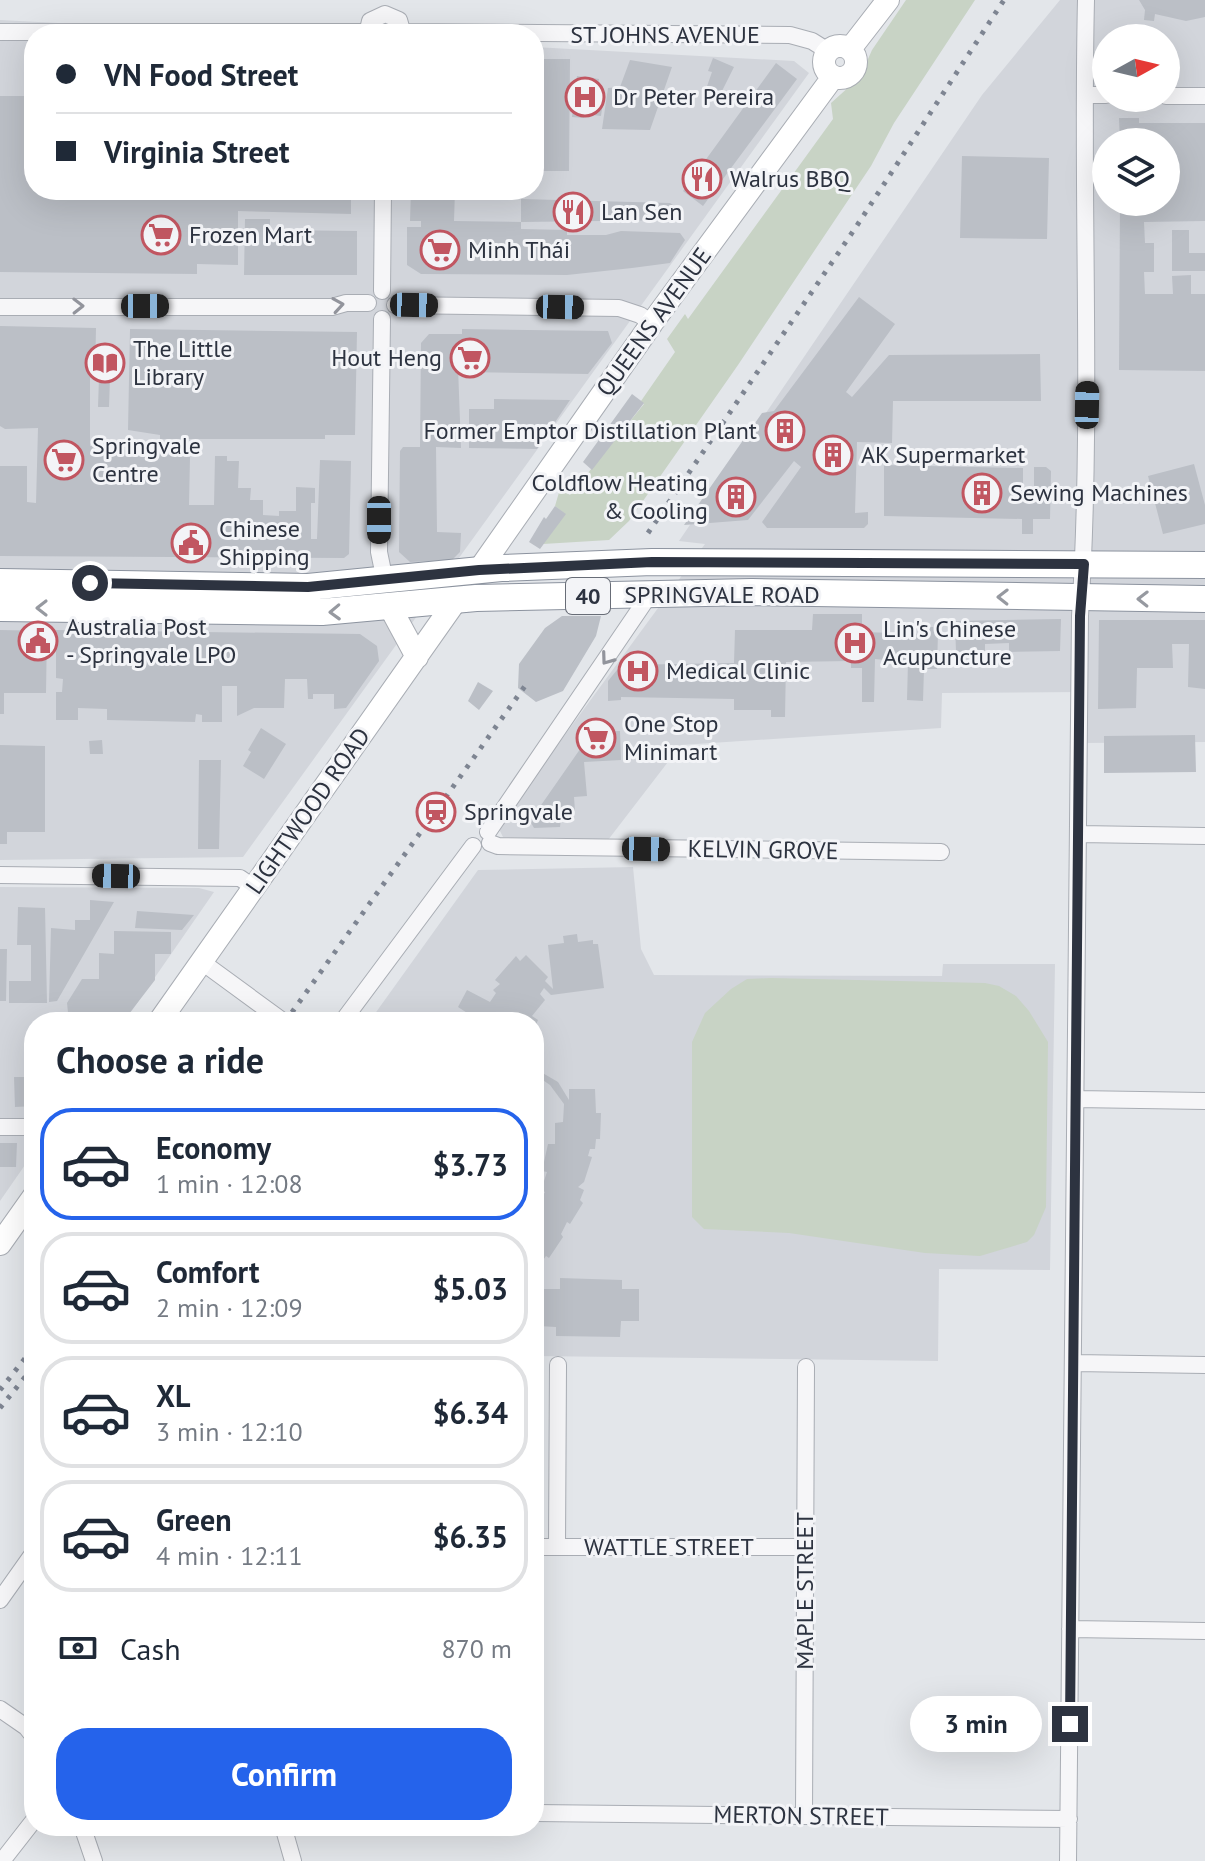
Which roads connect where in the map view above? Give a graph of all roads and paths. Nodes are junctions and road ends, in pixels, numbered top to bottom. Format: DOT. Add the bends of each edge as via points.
graph roads {
  1 [pos="888,0"];
  2 [pos="1086,0"];
  3 [pos="385,7"];
  4 [pos="369,24"];
  5 [pos="400,24"];
  6 [pos="0,32"];
  7 [pos="24,32"];
  8 [pos="544,34"];
  9 [pos="839,50"];
  10 [pos="1085,95"];
  11 [pos="1092,95"];
  12 [pos="1180,96"];
  13 [pos="1205,96"];
  14 [pos="383,200"];
  15 [pos="382,291"];
  16 [pos="368,303"];
  17 [pos="395,305"];
  18 [pos="0,307"];
  19 [pos="382,319"];
  20 [pos="652,323"];
  21 [pos="1084,564"];
  22 [pos="1205,565"];
  23 [pos="479,570"];
  24 [pos="385,581"];
  25 [pos="0,582"];
  26 [pos="650,594"];
  27 [pos="1081,598"];
  28 [pos="457,599"];
  29 [pos="1205,599"];
  30 [pos="390,607"];
  31 [pos="0,608"];
  32 [pos="417,657"];
  33 [pos="1079,834"];
  34 [pos="1205,836"];
  35 [pos="484,840"];
  36 [pos="941,852"];
  37 [pos="0,875"];
  38 [pos="253,887"];
  39 [pos="202,962"];
  40 [pos="166,1012"];
  41 [pos="271,1012"];
  42 [pos="350,1012"];
  43 [pos="1076,1099"];
  44 [pos="1205,1101"];
  45 [pos="0,1127"];
  46 [pos="24,1127"];
  47 [pos="24,1210"];
  48 [pos="0,1244"];
  49 [pos="1074,1363"];
  50 [pos="558,1365"];
  51 [pos="1205,1365"];
  52 [pos="806,1367"];
  53 [pos="544,1547"];
  54 [pos="557,1547"];
  55 [pos="805,1547"];
  56 [pos="24,1566"];
  57 [pos="0,1600"];
  58 [pos="1070,1629"];
  59 [pos="1205,1631"];
  60 [pos="0,1709"];
  61 [pos="24,1726"];
  62 [pos="544,1813"];
  63 [pos="804,1816"];
  64 [pos="1069,1819"];
  65 [pos="24,1833"];
  66 [pos="85,1836"];
  67 [pos="286,1836"];
  68 [pos="2,1861"];
  69 [pos="94,1861"];
  70 [pos="293,1861"];
  71 [pos="1068,1861"];
  1 -- 9 [label="main road"];
  2 -- 10 [label="street"];
  3 -- 4 [label="street"];
  3 -- 5 [label="street"];
  6 -- 7 [label="street"];
  8 -- 9 [label="street, ST JOHNS AVENUE" via="790,35"];
  9 -- 20 [label="main road, QUEENS AVENUE" via="856,58 855,68 843,78 833,77"];
  10 -- 11 [label="street"];
  10 -- 21 [label="street"];
  12 -- 13 [label="street"];
  14 -- 15 [label="street"];
  15 -- 16 [label="street"];
  15 -- 17 [label="street"];
  18 -- 16 [label="street, one-way"];
  16 -- 19 [label="street" via="370,312"];
  17 -- 19 [label="street"];
  17 -- 20 [label="street" via="619,308"];
  19 -- 24 [label="street" via="379,552"];
  20 -- 23 [label="main road, QUEENS AVENUE"];
  21 -- 22 [label="highway, SPRINGVALE ROAD / 40"];
  21 -- 23 [label="highway, SPRINGVALE ROAD / 40" via="652,562"];
  21 -- 27 [label="street"];
  23 -- 24 [label="highway, SPRINGVALE ROAD / 40"];
  23 -- 28 [label="highway"];
  24 -- 25 [label="highway, SPRINGVALE ROAD / 40" via="308,587"];
  27 -- 26 [label="highway, SPRINGVALE ROAD / 40, one-way"];
  26 -- 28 [label="highway, SPRINGVALE ROAD / 40"];
  26 -- 35 [label="street, one-way"];
  29 -- 27 [label="highway, SPRINGVALE ROAD / 40, one-way"];
  27 -- 33 [label="street"];
  28 -- 30 [label="highway, SPRINGVALE ROAD / 40"];
  28 -- 32 [label="main road, LIGHTWOOD ROAD"];
  30 -- 31 [label="highway, SPRINGVALE ROAD / 40, one-way" via="322,612"];
  30 -- 32 [label="main road"];
  32 -- 38 [label="main road, LIGHTWOOD ROAD"];
  33 -- 34 [label="street"];
  33 -- 43 [label="street"];
  35 -- 36 [label="street, KELVIN GROVE" via="498,846"];
  35 -- 42 [label="street"];
  37 -- 38 [label="street" via="240,878"];
  38 -- 39 [label="main road, LIGHTWOOD ROAD"];
  39 -- 40 [label="main road, LIGHTWOOD ROAD"];
  39 -- 41 [label="street"];
  43 -- 44 [label="street"];
  43 -- 49 [label="street"];
  45 -- 46 [label="street"];
  47 -- 48 [label="main road"];
  49 -- 51 [label="street"];
  49 -- 58 [label="street"];
  50 -- 54 [label="street"];
  52 -- 55 [label="street, MAPLE STREET"];
  53 -- 54 [label="street, WATTLE STREET"];
  54 -- 55 [label="street, WATTLE STREET"];
  55 -- 63 [label="street, MAPLE STREET"];
  56 -- 57 [label="street"];
  58 -- 59 [label="street"];
  58 -- 64 [label="street"];
  60 -- 61 [label="street"];
  62 -- 63 [label="street, MERTON STREET"];
  63 -- 64 [label="street, MERTON STREET"];
  64 -- 71 [label="street"];
  65 -- 68 [label="street"];
  66 -- 69 [label="street"];
  67 -- 70 [label="street"];
}
